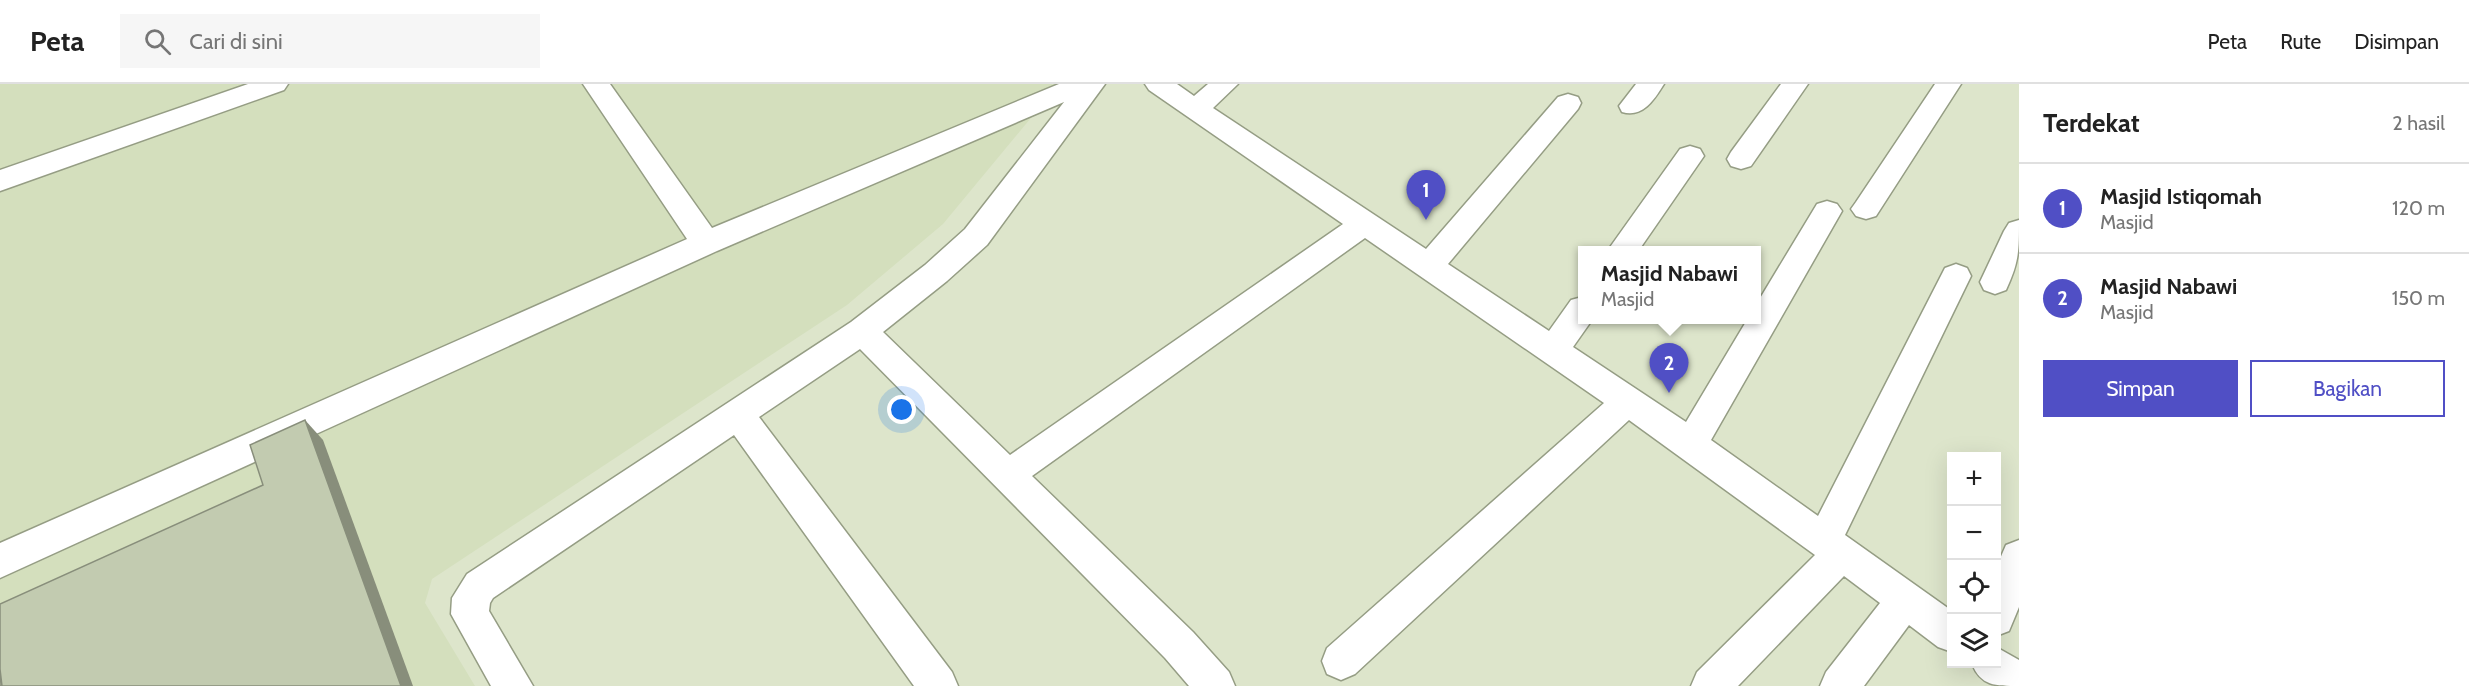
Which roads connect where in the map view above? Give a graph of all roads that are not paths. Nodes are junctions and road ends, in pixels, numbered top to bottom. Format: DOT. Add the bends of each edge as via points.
graph roads {
  1 [pos="274,84"];
  2 [pos="596,84"];
  3 [pos="1083,84"];
  4 [pos="1092,84"];
  5 [pos="1158,84"];
  6 [pos="1225,84"];
  7 [pos="1651,84"];
  8 [pos="1795,84"];
  9 [pos="1948,84"];
  10 [pos="1568,103"];
  11 [pos="1632,106"];
  12 [pos="1195,109"];
  13 [pos="1690,156"];
  14 [pos="1741,159"];
  15 [pos="0,181"];
  16 [pos="1866,209"];
  17 [pos="1827,211"];
  18 [pos="1364,224"];
  19 [pos="2019,231"];
  20 [pos="705,243"];
  21 [pos="1626,246"];
  22 [pos="1428,267"];
  23 [pos="1956,276"];
  24 [pos="1995,282"];
  25 [pos="1578,315"];
  26 [pos="862,331"];
  27 [pos="1553,350"];
  28 [pos="1627,402"];
  29 [pos="737,413"];
  30 [pos="1691,444"];
  31 [pos="1023,464"];
  32 [pos="1833,546"];
  33 [pos="2019,557"];
  34 [pos="0,561"];
  35 [pos="1905,600"];
  36 [pos="1998,614"];
  37 [pos="1947,630"];
  38 [pos="1341,661"];
  39 [pos="1998,668"];
  40 [pos="2019,683"];
  41 [pos="513,686"];
  42 [pos="938,686"];
  43 [pos="1215,686"];
  44 [pos="1712,686"];
  45 [pos="1840,686"];
  1 -- 15 [label="street"];
  2 -- 20 [label="street"];
  3 -- 20 [label="street"];
  4 -- 26 [label="street" via="976,237"];
  5 -- 12 [label="street"];
  6 -- 12 [label="street"];
  7 -- 11 [label="street"];
  8 -- 14 [label="street"];
  9 -- 16 [label="street"];
  10 -- 22 [label="street"];
  12 -- 18 [label="street"];
  13 -- 21 [label="street"];
  17 -- 30 [label="street"];
  18 -- 22 [label="street"];
  18 -- 31 [label="street"];
  19 -- 24 [label="street"];
  20 -- 34 [label="street"];
  22 -- 27 [label="street"];
  23 -- 32 [label="street"];
  25 -- 27 [label="street"];
  26 -- 29 [label="street"];
  26 -- 43 [label="street" via="1179,645"];
  27 -- 28 [label="street"];
  28 -- 30 [label="street"];
  28 -- 38 [label="street"];
  29 -- 41 [label="street" via="480,586 471,598 470,614"];
  29 -- 42 [label="street"];
  30 -- 32 [label="street"];
  32 -- 35 [label="street"];
  32 -- 44 [label="street"];
  33 -- 36 [label="street"];
  35 -- 37 [label="street"];
  35 -- 45 [label="street"];
  39 -- 40 [label="street"];
}
